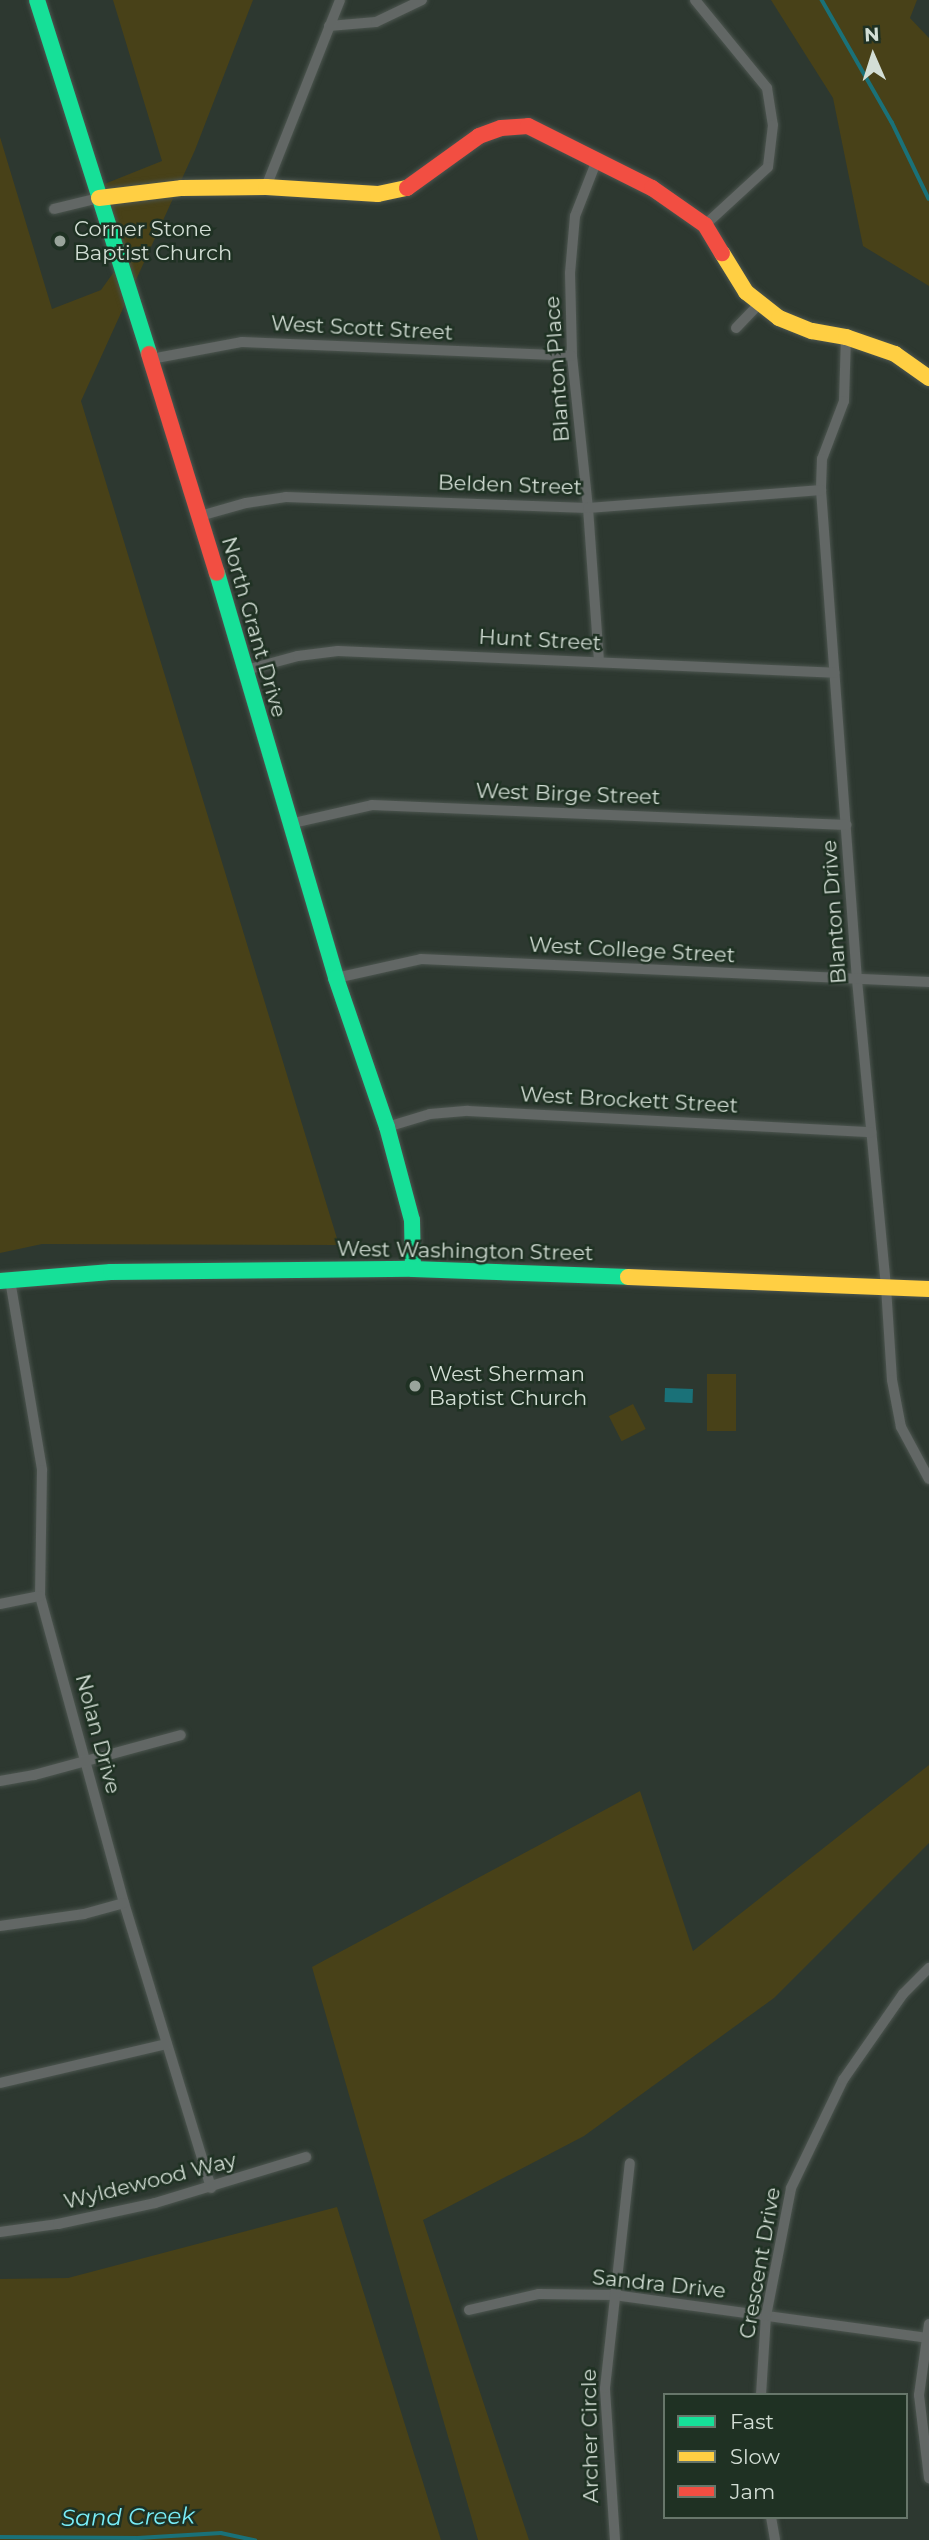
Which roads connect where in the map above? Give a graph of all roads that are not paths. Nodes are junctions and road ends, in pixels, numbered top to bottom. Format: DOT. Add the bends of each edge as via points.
graph roads {
  1 [pos="37,0"];
  2 [pos="340,0"];
  3 [pos="422,0"];
  4 [pos="695,0"];
  5 [pos="329,26"];
  6 [pos="597,160"];
  7 [pos="266,187"];
  8 [pos="100,198"];
  9 [pos="54,209"];
  10 [pos="705,225"];
  11 [pos="760,303"];
  12 [pos="736,328"];
  13 [pos="846,337"];
  14 [pos="572,356"];
  15 [pos="151,359"];
  16 [pos="929,377"];
  17 [pos="821,490"];
  18 [pos="589,508"];
  19 [pos="200,516"];
  20 [pos="599,662"];
  21 [pos="246,670"];
  22 [pos="835,673"];
  23 [pos="289,824"];
  24 [pos="847,825"];
  25 [pos="336,978"];
  26 [pos="857,980"];
  27 [pos="929,982"];
  28 [pos="387,1127"];
  29 [pos="871,1132"];
  30 [pos="413,1269"];
  31 [pos="5,1280"];
  32 [pos="886,1287"];
  33 [pos="929,1289"];
  34 [pos="929,1479"];
  35 [pos="40,1597"];
  36 [pos="0,1604"];
  37 [pos="181,1735"];
  38 [pos="86,1760"];
  39 [pos="0,1781"];
  40 [pos="124,1903"];
  41 [pos="0,1926"];
  42 [pos="929,1968"];
  43 [pos="166,2045"];
  44 [pos="0,2083"];
  45 [pos="306,2157"];
  46 [pos="630,2163"];
  47 [pos="211,2188"];
  48 [pos="0,2232"];
  49 [pos="614,2295"];
  50 [pos="469,2310"];
  51 [pos="766,2316"];
  52 [pos="929,2324"];
  53 [pos="927,2338"];
  54 [pos="761,2393"];
  55 [pos="929,2478"];
  56 [pos="771,2519"];
  57 [pos="615,2540"];
  58 [pos="775,2540"];
  1 -- 8 [label="street, North Grant Drive"];
  2 -- 5 [label="street"];
  3 -- 5 [label="street" via="376,22"];
  4 -- 10 [label="street" via="767,88 774,125 768,167"];
  5 -- 7 [label="street"];
  6 -- 7 [label="street" via="528,126 501,128 479,136 406,188 378,194"];
  6 -- 10 [label="street" via="652,188"];
  6 -- 14 [label="street, Blanton Place" via="575,216 570,273"];
  7 -- 8 [label="street" via="182,188"];
  8 -- 9 [label="street"];
  8 -- 15 [label="street, North Grant Drive"];
  10 -- 11 [label="street" via="746,292"];
  11 -- 12 [label="street"];
  11 -- 13 [label="street" via="790,323"];
  13 -- 16 [label="street" via="895,354"];
  13 -- 17 [label="street, Blanton Drive" via="844,401 822,459"];
  14 -- 15 [label="street, West Scott Street" via="242,342"];
  14 -- 18 [label="street, Blanton Place"];
  15 -- 19 [label="street, North Grant Drive"];
  17 -- 18 [label="street, Belden Street"];
  17 -- 22 [label="street, Blanton Drive"];
  18 -- 19 [label="street, Belden Street" via="286,497"];
  18 -- 20 [label="street, Blanton Place"];
  19 -- 21 [label="street, North Grant Drive"];
  20 -- 21 [label="street, Hunt Street" via="338,651"];
  20 -- 22 [label="street, Hunt Street"];
  21 -- 23 [label="street, North Grant Drive"];
  22 -- 24 [label="street, Blanton Drive"];
  23 -- 24 [label="street, West Birge Street" via="372,805"];
  23 -- 25 [label="street, North Grant Drive"];
  24 -- 26 [label="street, Blanton Drive"];
  25 -- 26 [label="street, West College Street" via="421,959"];
  25 -- 28 [label="street, North Grant Drive"];
  26 -- 27 [label="street, West College Street"];
  26 -- 29 [label="street, Blanton Drive"];
  28 -- 29 [label="street, West Brockett Street" via="430,1114 468,1111"];
  28 -- 30 [label="street, North Grant Drive" via="412,1220"];
  29 -- 32 [label="street, Blanton Drive"];
  30 -- 31 [label="street, West Washington Street" via="111,1272"];
  30 -- 32 [label="street, West Washington Street"];
  31 -- 35 [label="street, Nolan Drive" via="42,1470"];
  32 -- 33 [label="street, West Washington Street"];
  32 -- 34 [label="street, Blanton Drive" via="894,1400 910,1448"];
  35 -- 36 [label="street"];
  35 -- 38 [label="street, Nolan Drive"];
  37 -- 38 [label="street"];
  38 -- 39 [label="street"];
  38 -- 40 [label="street, Nolan Drive"];
  40 -- 41 [label="street" via="85,1914"];
  40 -- 43 [label="street, Nolan Drive"];
  42 -- 51 [label="street, Crescent Drive" via="903,1994 843,2080 791,2188"];
  43 -- 44 [label="street"];
  43 -- 47 [label="street, Nolan Drive"];
  45 -- 47 [label="street, Wyldewood Way"];
  46 -- 49 [label="street, Archer Circle"];
  47 -- 48 [label="street, Wyldewood Way" via="58,2224"];
  49 -- 50 [label="street, Sandra Drive" via="539,2294"];
  49 -- 51 [label="street, Sandra Drive"];
  49 -- 57 [label="street, Archer Circle" via="604,2388"];
  51 -- 53 [label="street, Sandra Drive"];
  51 -- 54 [label="street, Crescent Drive"];
  52 -- 53 [label="street"];
  53 -- 55 [label="street" via="919,2395"];
  56 -- 58 [label="street"];
}
